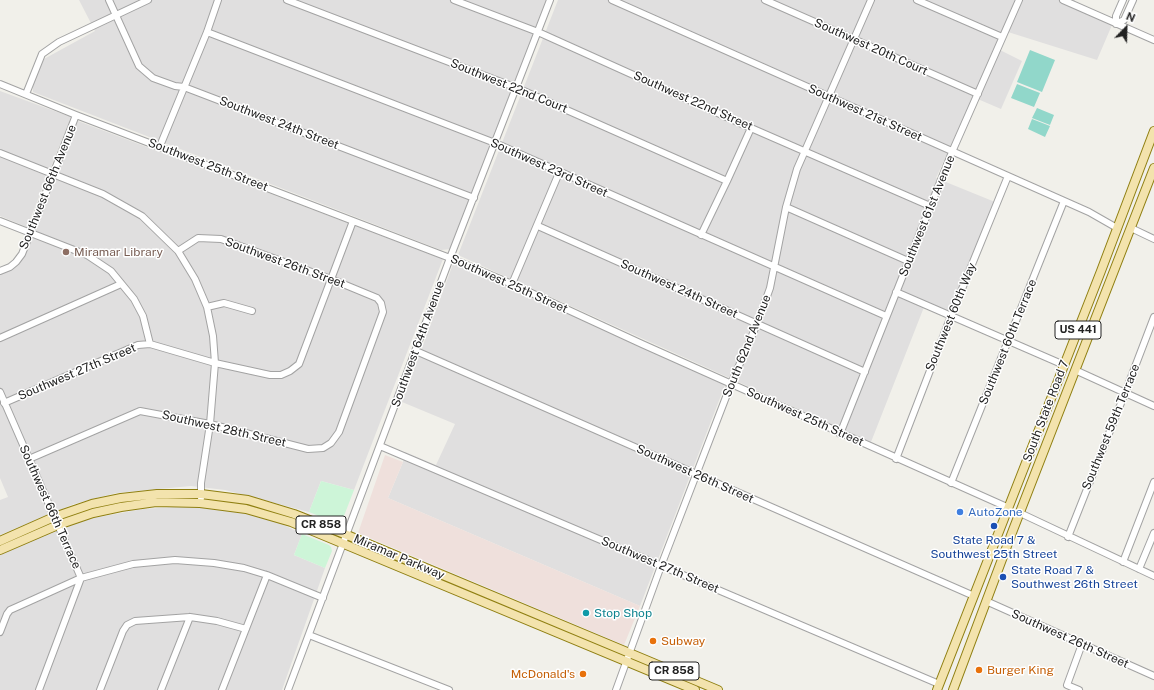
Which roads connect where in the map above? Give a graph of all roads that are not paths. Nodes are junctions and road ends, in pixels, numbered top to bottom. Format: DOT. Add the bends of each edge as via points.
graph roads {
  1 [pos="109,0"];
  2 [pos="148,0"];
  3 [pos="218,0"];
  4 [pos="287,0"];
  5 [pos="454,0"];
  6 [pos="550,0"];
  7 [pos="612,0"];
  8 [pos="765,0"];
  9 [pos="871,0"];
  10 [pos="917,0"];
  11 [pos="1019,0"];
  12 [pos="1064,0"];
  13 [pos="1123,0"];
  14 [pos="1133,0"];
  15 [pos="116,14"];
  16 [pos="1116,24"];
  17 [pos="206,32"];
  18 [pos="538,32"];
  19 [pos="1002,38"];
  20 [pos="854,39"];
  21 [pos="1154,40"];
  22 [pos="0,84"];
  23 [pos="184,87"];
  24 [pos="517,88"];
  25 [pos="26,94"];
  26 [pos="978,94"];
  27 [pos="829,96"];
  28 [pos="76,115"];
  29 [pos="750,128"];
  30 [pos="1154,131"];
  31 [pos="495,143"];
  32 [pos="160,146"];
  33 [pos="804,150"];
  34 [pos="952,152"];
  35 [pos="0,154"];
  36 [pos="1154,168"];
  37 [pos="559,173"];
  38 [pos="53,174"];
  39 [pos="1008,176"];
  40 [pos="727,181"];
  41 [pos="474,198"];
  42 [pos="1064,201"];
  43 [pos="930,206"];
  44 [pos="1125,206"];
  45 [pos="786,208"];
  46 [pos="0,221"];
  47 [pos="353,221"];
  48 [pos="538,226"];
  49 [pos="1117,228"];
  50 [pos="1131,228"];
  51 [pos="30,232"];
  52 [pos="701,235"];
  53 [pos="1154,239"];
  54 [pos="1122,249"];
  55 [pos="178,251"];
  56 [pos="450,258"];
  57 [pos="908,261"];
  58 [pos="775,268"];
  59 [pos="0,271"];
  60 [pos="331,279"];
  61 [pos="121,284"];
  62 [pos="512,284"];
  63 [pos="896,292"];
  64 [pos="207,307"];
  65 [pos="252,311"];
  66 [pos="886,316"];
  67 [pos="951,316"];
  68 [pos="1154,317"];
  69 [pos="757,324"];
  70 [pos="0,338"];
  71 [pos="1008,342"];
  72 [pos="150,344"];
  73 [pos="416,351"];
  74 [pos="215,363"];
  75 [pos="1064,366"];
  76 [pos="1075,370"];
  77 [pos="865,372"];
  78 [pos="731,384"];
  79 [pos="0,392"];
  80 [pos="1125,393"];
  81 [pos="4,403"];
  82 [pos="1154,406"];
  83 [pos="210,424"];
  84 [pos="840,434"];
  85 [pos="331,442"];
  86 [pos="380,446"];
  87 [pos="29,459"];
  88 [pos="896,459"];
  89 [pos="696,474"];
  90 [pos="1154,482"];
  91 [pos="951,483"];
  92 [pos="1015,491"];
  93 [pos="201,494"];
  94 [pos="200,502"];
  95 [pos="1009,508"];
  96 [pos="1020,513"];
  97 [pos="56,521"];
  98 [pos="1013,530"];
  99 [pos="1154,533"];
  100 [pos="346,535"];
  101 [pos="1068,537"];
  102 [pos="0,541"];
  103 [pos="343,544"];
  104 [pos="0,550"];
  105 [pos="1123,562"];
  106 [pos="661,566"];
  107 [pos="1139,569"];
  108 [pos="267,575"];
  109 [pos="1154,576"];
  110 [pos="81,578"];
  111 [pos="442,585"];
  112 [pos="478,590"];
  113 [pos="974,596"];
  114 [pos="323,598"];
  115 [pos="986,601"];
  116 [pos="190,617"];
  117 [pos="246,629"];
  118 [pos="0,632"];
  119 [pos="309,635"];
  120 [pos="1082,644"];
  121 [pos="630,652"];
  122 [pos="626,661"];
  123 [pos="1154,676"];
  124 [pos="938,687"];
  125 [pos="39,690"];
  126 [pos="100,690"];
  127 [pos="161,690"];
  128 [pos="222,690"];
  129 [pos="288,690"];
  130 [pos="449,690"];
  131 [pos="616,690"];
  132 [pos="695,690"];
  133 [pos="718,690"];
  134 [pos="953,690"];
  135 [pos="1079,690"];
  1 -- 15 [label="street, Southwest 24th Street"];
  2 -- 15 [label="street"];
  3 -- 17 [label="street"];
  4 -- 24 [label="street, Southwest 22nd Court"];
  5 -- 18 [label="street, Southwest 22nd Street"];
  6 -- 18 [label="street, Southwest 64th Avenue"];
  7 -- 27 [label="street, Southwest 21st Street"];
  8 -- 20 [label="street, Southwest 20th Court"];
  9 -- 20 [label="street, South 62nd Avenue"];
  10 -- 19 [label="street"];
  11 -- 19 [label="street, Southwest 61st Avenue"];
  12 -- 16 [label="street"];
  13 -- 16 [label="street" via="1116,16"];
  14 -- 16 [label="street" via="1124,20"];
  15 -- 23 [label="street, Southwest 24th Street" via="139,66 153,78"];
  15 -- 25 [label="street" via="59,42 42,54"];
  16 -- 21 [label="street"];
  17 -- 23 [label="street"];
  17 -- 31 [label="street, Southwest 23rd Street"];
  18 -- 24 [label="street, Southwest 64th Avenue"];
  18 -- 29 [label="street, Southwest 22nd Street"];
  19 -- 26 [label="street, Southwest 61st Avenue"];
  20 -- 26 [label="street, Southwest 20th Court"];
  20 -- 27 [label="street, South 62nd Avenue"];
  22 -- 25 [label="street, Southwest 25th Street"];
  23 -- 32 [label="street"];
  23 -- 41 [label="street, Southwest 24th Street"];
  24 -- 31 [label="street, Southwest 64th Avenue"];
  24 -- 40 [label="street, Southwest 22nd Court"];
  25 -- 28 [label="street, Southwest 25th Street"];
  26 -- 34 [label="street, Southwest 61st Avenue"];
  27 -- 33 [label="street, South 62nd Avenue"];
  27 -- 34 [label="street, Southwest 21st Street"];
  28 -- 32 [label="street, Southwest 25th Street"];
  28 -- 38 [label="street, Southwest 66th Avenue"];
  29 -- 33 [label="street, Southwest 22nd Street"];
  29 -- 40 [label="street"];
  30 -- 44 [label="main road, South State Road 7 / US 441"];
  31 -- 37 [label="street, Southwest 23rd Street"];
  31 -- 41 [label="street, Southwest 64th Avenue"];
  32 -- 47 [label="street, Southwest 25th Street"];
  33 -- 43 [label="street, Southwest 22nd Street"];
  33 -- 45 [label="street, South 62nd Avenue" via="796,169"];
  34 -- 39 [label="street, Southwest 21st Street"];
  34 -- 43 [label="street, Southwest 61st Avenue"];
  35 -- 38 [label="street"];
  36 -- 50 [label="main road, South State Road 7 / US 441"];
  37 -- 48 [label="street"];
  37 -- 52 [label="street, Southwest 23rd Street"];
  38 -- 51 [label="street, Southwest 66th Avenue"];
  38 -- 55 [label="street" via="103,194 142,216"];
  39 -- 42 [label="street, Southwest 21st Street"];
  39 -- 67 [label="street, Southwest 60th Way"];
  40 -- 52 [label="street"];
  41 -- 56 [label="street, Southwest 64th Avenue"];
  42 -- 49 [label="street, Southwest 21st Street"];
  42 -- 71 [label="street, Southwest 60th Terrace"];
  43 -- 57 [label="street, Southwest 61st Avenue"];
  44 -- 49 [label="main road, South State Road 7 / US 441"];
  44 -- 50 [label="main road" via="1126,220"];
  45 -- 57 [label="street"];
  45 -- 58 [label="street, South 62nd Avenue"];
  46 -- 51 [label="street"];
  47 -- 56 [label="street, Southwest 25th Street"];
  47 -- 60 [label="street"];
  48 -- 62 [label="street"];
  48 -- 69 [label="street, Southwest 24th Street"];
  49 -- 54 [label="main road" via="1121,236"];
  49 -- 75 [label="main road, South State Road 7 / US 441"];
  50 -- 53 [label="street"];
  50 -- 54 [label="main road, South State Road 7 / US 441"];
  51 -- 59 [label="street, Southwest 66th Avenue" via="22,254 16,262"];
  51 -- 61 [label="street" via="87,255 111,271"];
  52 -- 58 [label="street, Southwest 23rd Street"];
  54 -- 76 [label="main road, South State Road 7 / US 441"];
  55 -- 60 [label="street, Southwest 26th Street" via="198,238 221,238"];
  55 -- 64 [label="street"];
  56 -- 62 [label="street, Southwest 25th Street"];
  56 -- 73 [label="street, Southwest 64th Avenue"];
  57 -- 63 [label="street, Southwest 61st Avenue"];
  58 -- 66 [label="street, Southwest 23rd Street"];
  58 -- 69 [label="street, South 62nd Avenue"];
  60 -- 74 [label="street, Southwest 27th Street" via="299,364 290,371 281,375 270,375"];
  60 -- 85 [label="street, Southwest 26th Street" via="378,298 383,312 339,432"];
  61 -- 70 [label="street"];
  61 -- 72 [label="street" via="134,299 143,316"];
  62 -- 78 [label="street, Southwest 25th Street"];
  63 -- 66 [label="street, Southwest 61st Avenue"];
  63 -- 67 [label="street"];
  64 -- 65 [label="street" via="224,303"];
  64 -- 74 [label="street"];
  66 -- 77 [label="street, Southwest 61st Avenue"];
  67 -- 71 [label="street"];
  67 -- 88 [label="street, Southwest 60th Way"];
  68 -- 80 [label="street, Southwest 59th Terrace"];
  69 -- 77 [label="street, Southwest 24th Street"];
  69 -- 78 [label="street, South 62nd Avenue"];
  71 -- 75 [label="street"];
  71 -- 91 [label="street, Southwest 60th Terrace"];
  72 -- 74 [label="street, Southwest 27th Street"];
  72 -- 81 [label="street, Southwest 27th Street" via="138,345"];
  73 -- 86 [label="street, Southwest 64th Avenue"];
  73 -- 89 [label="street, Southwest 26th Street"];
  74 -- 83 [label="street"];
  75 -- 92 [label="main road, South State Road 7 / US 441"];
  76 -- 80 [label="street"];
  76 -- 96 [label="main road, South State Road 7 / US 441"];
  77 -- 84 [label="street, Southwest 61st Avenue"];
  78 -- 84 [label="street, Southwest 25th Street"];
  78 -- 89 [label="street, South 62nd Avenue"];
  79 -- 81 [label="street, Southwest 66th Terrace"];
  80 -- 82 [label="street"];
  80 -- 101 [label="street, Southwest 59th Terrace"];
  81 -- 87 [label="street, Southwest 66th Terrace"];
  83 -- 85 [label="street, Southwest 28th Street" via="308,449 323,448"];
  83 -- 87 [label="street, Southwest 28th Street" via="140,411"];
  83 -- 93 [label="street"];
  84 -- 88 [label="street, Southwest 25th Street"];
  86 -- 100 [label="street, Southwest 64th Avenue"];
  86 -- 106 [label="street, Southwest 27th Street"];
  87 -- 97 [label="street, Southwest 66th Terrace"];
  88 -- 91 [label="street, Southwest 25th Street"];
  89 -- 106 [label="street, South 62nd Avenue"];
  89 -- 113 [label="street, Southwest 26th Street"];
  90 -- 105 [label="street"];
  91 -- 95 [label="street, Southwest 25th Street"];
  92 -- 95 [label="main road, South State Road 7 / US 441"];
  92 -- 96 [label="main road" via="1016,506"];
  93 -- 94 [label="street"];
  93 -- 97 [label="main road, Miramar Parkway / CR 858" via="157,494 121,498 92,504"];
  93 -- 100 [label="main road, Miramar Parkway / CR 858" via="248,500 294,514"];
  94 -- 97 [label="main road, Miramar Parkway / CR 858" via="156,502"];
  94 -- 103 [label="main road, Miramar Parkway / CR 858" via="266,514"];
  95 -- 98 [label="main road"];
  95 -- 113 [label="main road, South State Road 7 / US 441"];
  96 -- 98 [label="main road, South State Road 7 / US 441"];
  96 -- 101 [label="street"];
  97 -- 102 [label="main road, Miramar Parkway / CR 858"];
  97 -- 104 [label="main road, Miramar Parkway / CR 858"];
  97 -- 110 [label="street, Southwest 66th Terrace"];
  98 -- 115 [label="main road, South State Road 7 / US 441"];
  99 -- 107 [label="street"];
  100 -- 103 [label="street, Southwest 64th Avenue"];
  100 -- 112 [label="main road, Miramar Parkway / CR 858"];
  101 -- 105 [label="street"];
  103 -- 111 [label="main road, Miramar Parkway / CR 858"];
  103 -- 114 [label="street, Southwest 64th Avenue"];
  105 -- 107 [label="street"];
  106 -- 121 [label="street, South 62nd Avenue"];
  106 -- 124 [label="street, Southwest 27th Street"];
  107 -- 109 [label="street"];
  108 -- 110 [label="street" via="214,563 175,560 133,564"];
  108 -- 114 [label="street"];
  108 -- 117 [label="street"];
  110 -- 118 [label="street" via="10,610"];
  110 -- 125 [label="street, Southwest 66th Terrace"];
  111 -- 112 [label="main road" via="469,592"];
  111 -- 122 [label="main road, Miramar Parkway / CR 858"];
  112 -- 121 [label="main road, Miramar Parkway / CR 858"];
  113 -- 124 [label="main road, South State Road 7 / US 441"];
  114 -- 119 [label="street, Southwest 64th Avenue"];
  115 -- 120 [label="street, Southwest 26th Street"];
  115 -- 134 [label="main road, South State Road 7 / US 441"];
  116 -- 117 [label="street"];
  116 -- 126 [label="street" via="134,620 127,625"];
  116 -- 127 [label="street"];
  117 -- 128 [label="street"];
  119 -- 129 [label="street, Southwest 64th Avenue"];
  119 -- 130 [label="street"];
  120 -- 123 [label="street, Southwest 26th Street"];
  120 -- 135 [label="street" via="1067,685"];
  121 -- 122 [label="street, South 62nd Avenue"];
  121 -- 133 [label="main road, Miramar Parkway / CR 858"];
  122 -- 131 [label="street, South 62nd Avenue"];
  122 -- 132 [label="main road, Miramar Parkway / CR 858"];
}
